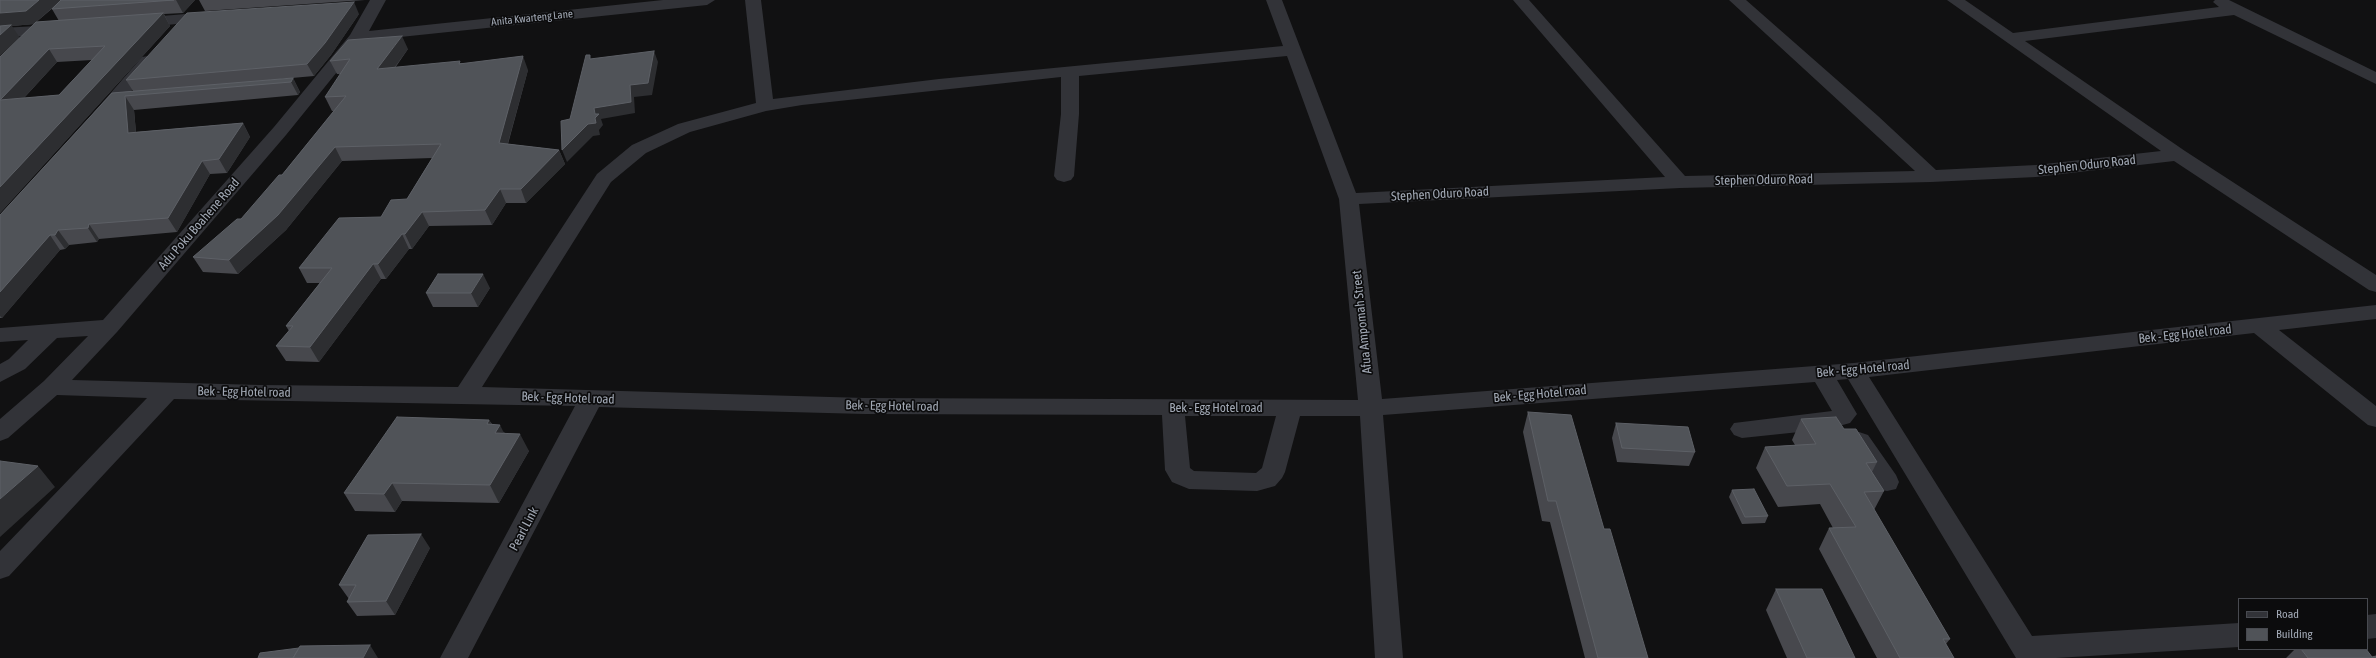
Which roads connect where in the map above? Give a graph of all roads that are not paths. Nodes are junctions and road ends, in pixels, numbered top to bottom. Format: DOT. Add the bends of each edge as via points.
graph roads {
  1 [pos="204,0"];
  2 [pos="707,0"];
  3 [pos="753,0"];
  4 [pos="1274,0"];
  5 [pos="1736,0"];
  6 [pos="1955,0"];
  7 [pos="2217,0"];
  8 [pos="1525,1"];
  9 [pos="370,5"];
  10 [pos="2233,10"];
  11 [pos="55,16"];
  12 [pos="224,16"];
  13 [pos="187,19"];
  14 [pos="124,24"];
  15 [pos="69,29"];
  16 [pos="37,31"];
  17 [pos="0,34"];
  18 [pos="357,37"];
  19 [pos="2011,38"];
  20 [pos="21,47"];
  21 [pos="1293,50"];
  22 [pos="1070,71"];
  23 [pos="2376,79"];
  24 [pos="319,84"];
  25 [pos="295,86"];
  26 [pos="138,98"];
  27 [pos="114,100"];
  28 [pos="765,106"];
  29 [pos="88,129"];
  30 [pos="2178,155"];
  31 [pos="1064,176"];
  32 [pos="1931,176"];
  33 [pos="1680,182"];
  34 [pos="1349,199"];
  35 [pos="2376,285"];
  36 [pos="2376,312"];
  37 [pos="2258,326"];
  38 [pos="109,327"];
  39 [pos="51,331"];
  40 [pos="0,335"];
  41 [pos="1854,371"];
  42 [pos="0,374"];
  43 [pos="1822,374"];
  44 [pos="52,386"];
  45 [pos="168,390"];
  46 [pos="465,395"];
  47 [pos="591,399"];
  48 [pos="1173,408"];
  49 [pos="1290,408"];
  50 [pos="1371,408"];
  51 [pos="1842,417"];
  52 [pos="2376,419"];
  53 [pos="1742,429"];
  54 [pos="0,432"];
  55 [pos="1887,482"];
  56 [pos="0,568"];
  57 [pos="2238,635"];
  58 [pos="2028,653"];
  59 [pos="454,658"];
  60 [pos="1389,658"];
  1 -- 13 [label="street"];
  2 -- 18 [label="street, Anita Kwarteng Lane"];
  3 -- 28 [label="street"];
  4 -- 21 [label="street, Afua Ampomah Street"];
  5 -- 32 [label="street" via="1872,120"];
  6 -- 19 [label="street"];
  7 -- 10 [label="street"];
  8 -- 33 [label="street"];
  9 -- 18 [label="street, Adu Poku Boahene Road"];
  10 -- 19 [label="street"];
  10 -- 23 [label="street"];
  11 -- 16 [label="street"];
  12 -- 13 [label="street"];
  13 -- 14 [label="street"];
  13 -- 27 [label="street"];
  15 -- 16 [label="street"];
  16 -- 17 [label="street"];
  16 -- 20 [label="street"];
  18 -- 24 [label="street, Adu Poku Boahene Road"];
  19 -- 30 [label="street"];
  21 -- 22 [label="street"];
  21 -- 34 [label="street, Afua Ampomah Street"];
  22 -- 28 [label="street" via="939,84"];
  22 -- 31 [label="street" via="1070,114"];
  24 -- 25 [label="street"];
  24 -- 38 [label="street, Adu Poku Boahene Road"];
  26 -- 27 [label="street"];
  27 -- 29 [label="street"];
  28 -- 46 [label="street" via="684,128 639,149 604,178"];
  30 -- 32 [label="street, Stephen Oduro Road" via="2036,171"];
  30 -- 35 [label="street"];
  32 -- 33 [label="street, Stephen Oduro Road"];
  33 -- 34 [label="street, Stephen Oduro Road"];
  34 -- 50 [label="street, Afua Ampomah Street"];
  36 -- 37 [label="street, Bek - Egg Hotel road"];
  37 -- 41 [label="street, Bek - Egg Hotel road"];
  37 -- 52 [label="street"];
  38 -- 39 [label="street"];
  38 -- 44 [label="street, Adu Poku Boahene Road"];
  39 -- 40 [label="street"];
  39 -- 42 [label="street" via="17,364"];
  41 -- 43 [label="street, Bek - Egg Hotel road"];
  41 -- 58 [label="street"];
  43 -- 50 [label="street, Bek - Egg Hotel road"];
  43 -- 51 [label="street" via="1842,406 1845,414"];
  44 -- 45 [label="street, Bek - Egg Hotel road"];
  44 -- 54 [label="street, Adu Poku Boahene Road"];
  45 -- 46 [label="street, Bek - Egg Hotel road"];
  45 -- 56 [label="street"];
  46 -- 47 [label="street, Bek - Egg Hotel road"];
  47 -- 48 [label="street, Bek - Egg Hotel road" via="865,406"];
  47 -- 59 [label="street, Pearl Link"];
  48 -- 49 [label="street, Bek - Egg Hotel road"];
  48 -- 49 [label="street" via="1177,470 1181,475 1190,480 1257,482 1266,479 1272,472"];
  49 -- 50 [label="street, Bek - Egg Hotel road"];
  50 -- 60 [label="street, Afua Ampomah Street"];
  51 -- 53 [label="street" via="1828,421"];
  51 -- 55 [label="street"];
  57 -- 58 [label="street"];
}
